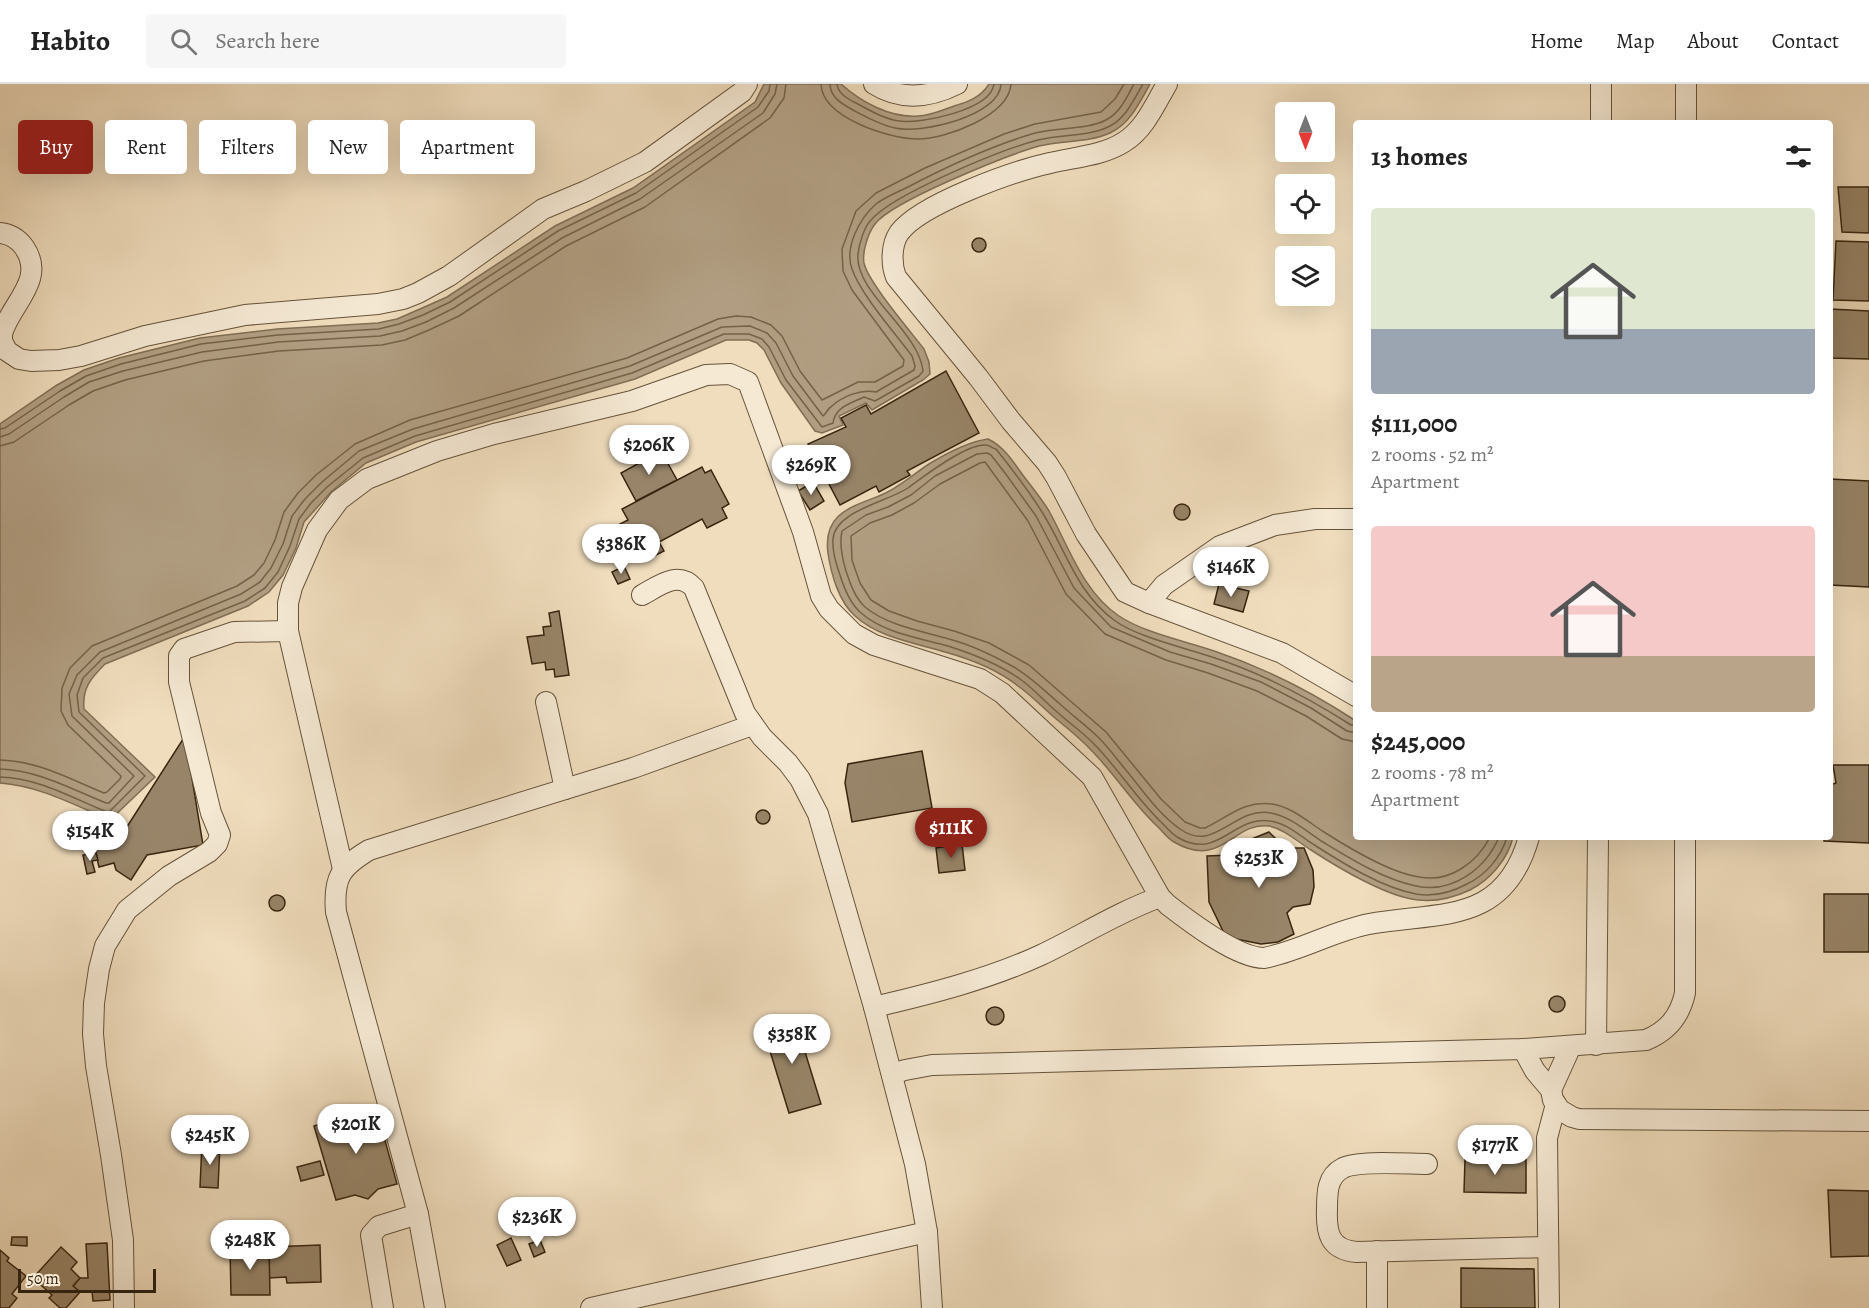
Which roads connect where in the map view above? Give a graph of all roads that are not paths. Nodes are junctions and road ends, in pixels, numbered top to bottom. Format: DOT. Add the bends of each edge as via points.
graph roads {
  1 [pos="747,84"];
  2 [pos="874,84"];
  3 [pos="957,84"];
  4 [pos="1167,84"];
  5 [pos="1601,84"];
  6 [pos="1686,84"];
  7 [pos="1601,120"];
  8 [pos="1686,120"];
  9 [pos="0,233"];
  10 [pos="1353,519"];
  11 [pos="642,595"];
  12 [pos="1149,603"];
  13 [pos="288,631"];
  14 [pos="1353,694"];
  15 [pos="546,702"];
  16 [pos="752,725"];
  17 [pos="565,789"];
  18 [pos="1528,840"];
  19 [pos="1598,840"];
  20 [pos="1685,840"];
  21 [pos="343,869"];
  22 [pos="1160,897"];
  23 [pos="874,1007"];
  24 [pos="1596,1044"];
  25 [pos="1571,1046"];
  26 [pos="1523,1049"];
  27 [pos="892,1074"];
  28 [pos="1553,1097"];
  29 [pos="1869,1120"];
  30 [pos="1427,1164"];
  31 [pos="418,1214"];
  32 [pos="927,1232"];
  33 [pos="1548,1247"];
  34 [pos="1377,1251"];
  35 [pos="124,1308"];
  36 [pos="382,1308"];
  37 [pos="435,1308"];
  38 [pos="591,1308"];
  39 [pos="932,1308"];
  40 [pos="1377,1308"];
  41 [pos="1549,1308"];
  1 -- 9 [label="street" via="742,92 645,162 543,209 449,276 393,301 245,315 145,336 81,356 45,361 19,359 7,351 2,334 29,285 31,264 16,238"];
  2 -- 3 [label="street" via="898,94 922,95"];
  4 -- 12 [label="street" via="1143,124 1126,141 1114,148 981,184 944,202 900,232 892,260 896,277 1047,463 1086,534 1125,592"];
  5 -- 7 [label="street"];
  6 -- 8 [label="street"];
  10 -- 12 [label="street" via="1275,525 1220,546 1164,585"];
  11 -- 16 [label="street" via="672,579 684,580 694,588"];
  12 -- 14 [label="street" via="1275,649"];
  13 -- 21 [label="street"];
  13 -- 22 [label="street" via="292,587 317,530 339,500 367,479 436,451 494,434 632,401 706,375 730,374 748,382 821,597 829,609 854,634 874,645 980,679 1002,693 1092,777"];
  13 -- 35 [label="street" via="234,632 184,649 178,656 178,682 220,835 208,852 127,910 105,946 99,969 93,1034 123,1240"];
  15 -- 17 [label="street"];
  16 -- 17 [label="street"];
  16 -- 23 [label="street" via="800,778 818,814"];
  17 -- 21 [label="street" via="369,850"];
  18 -- 22 [label="street" via="1504,885 1482,903 1439,917 1368,924 1264,958 1239,953"];
  19 -- 24 [label="street"];
  20 -- 24 [label="street" via="1685,993 1679,1013 1665,1030 1646,1040"];
  21 -- 31 [label="street" via="337,881 336,912"];
  22 -- 23 [label="street" via="997,972"];
  23 -- 27 [label="street"];
  24 -- 25 [label="street"];
  25 -- 26 [label="street"];
  25 -- 28 [label="street"];
  26 -- 27 [label="street" via="932,1065"];
  26 -- 28 [label="street"];
  27 -- 32 [label="street"];
  28 -- 29 [label="street" via="1566,1114 1579,1119"];
  28 -- 33 [label="street" via="1547,1138"];
  30 -- 34 [label="street" via="1349,1166 1337,1172 1329,1183 1326,1222 1333,1241 1343,1250"];
  31 -- 36 [label="street" via="379,1226 371,1235"];
  31 -- 37 [label="street"];
  32 -- 38 [label="street"];
  32 -- 39 [label="street"];
  33 -- 34 [label="street"];
  33 -- 41 [label="street"];
  34 -- 40 [label="street"];
}
